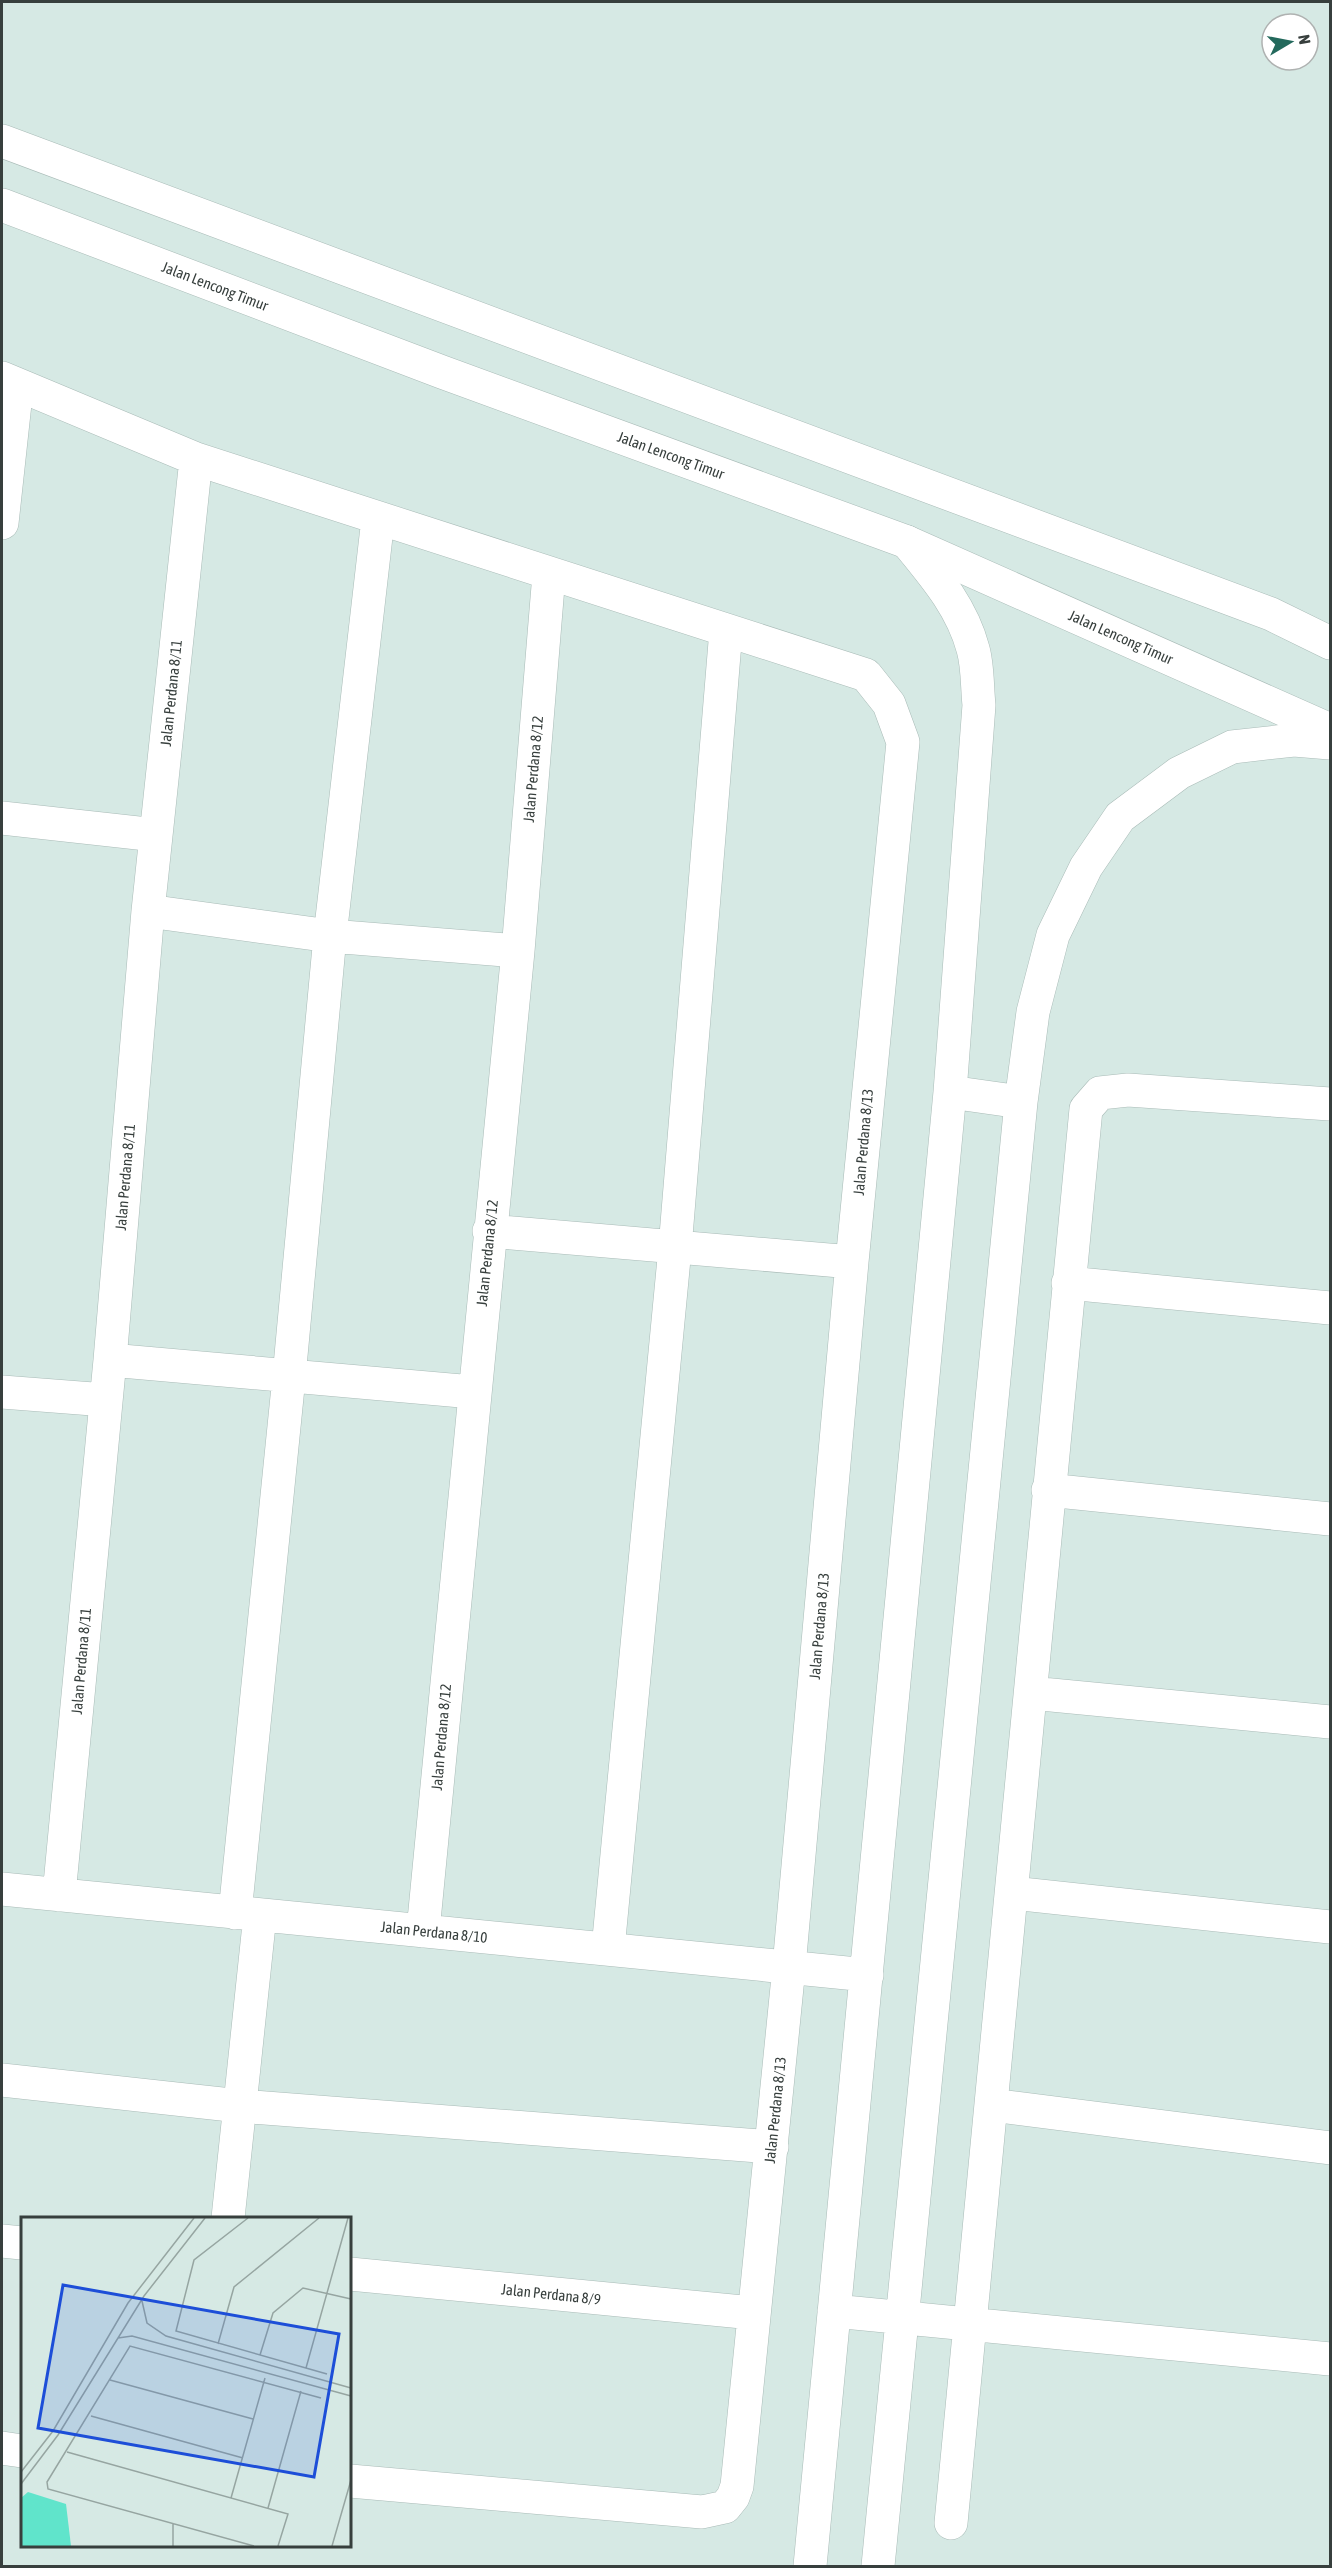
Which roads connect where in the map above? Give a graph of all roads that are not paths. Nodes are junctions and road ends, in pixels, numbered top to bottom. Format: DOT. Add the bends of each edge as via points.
graph roads {
  1 [pos="2,141"];
  2 [pos="2,205"];
  3 [pos="9,382"];
  4 [pos="196,459"];
  5 [pos="378,519"];
  6 [pos="2,523"];
  7 [pos="907,542"];
  8 [pos="549,574"];
  9 [pos="726,630"];
  10 [pos="1330,643"];
  11 [pos="1330,730"];
  12 [pos="1330,743"];
  13 [pos="2,818"];
  14 [pos="156,835"];
  15 [pos="148,910"];
  16 [pos="330,936"];
  17 [pos="518,951"];
  18 [pos="950,1092"];
  19 [pos="1021,1102"];
  20 [pos="1330,1104"];
  21 [pos="489,1231"];
  22 [pos="675,1248"];
  23 [pos="852,1262"];
  24 [pos="1068,1283"];
  25 [pos="1330,1308"];
  26 [pos="110,1360"];
  27 [pos="289,1377"];
  28 [pos="2,1392"];
  29 [pos="473,1392"];
  30 [pos="106,1400"];
  31 [pos="1048,1490"];
  32 [pos="1330,1519"];
  33 [pos="1031,1693"];
  34 [pos="1330,1722"];
  35 [pos="2,1889"];
  36 [pos="1012,1893"];
  37 [pos="59,1895"];
  38 [pos="248,1914"];
  39 [pos="1330,1927"];
  40 [pos="423,1931"];
  41 [pos="608,1949"];
  42 [pos="789,1967"];
  43 [pos="867,1975"];
  44 [pos="2,2080"];
  45 [pos="992,2105"];
  46 [pos="240,2106"];
  47 [pos="772,2147"];
  48 [pos="1330,2148"];
  49 [pos="228,2217"];
  50 [pos="2,2241"];
  51 [pos="21,2243"];
  52 [pos="351,2274"];
  53 [pos="834,2311"];
  54 [pos="753,2313"];
  55 [pos="902,2318"];
  56 [pos="970,2325"];
  57 [pos="1330,2359"];
  58 [pos="2,2448"];
  59 [pos="21,2451"];
  60 [pos="351,2481"];
  61 [pos="951,2523"];
  62 [pos="810,2566"];
  63 [pos="878,2566"];
  1 -- 10 [label="main road" via="1271,614"];
  2 -- 7 [label="main road, Jalan Lencong Timur"];
  3 -- 4 [label="main road"];
  3 -- 6 [label="main road"];
  4 -- 5 [label="main road"];
  4 -- 14 [label="main road, Jalan Perdana 8/11"];
  5 -- 8 [label="main road"];
  5 -- 16 [label="main road"];
  7 -- 11 [label="main road, Jalan Lencong Timur"];
  7 -- 18 [label="main road" via="946,590 964,626 973,650 979,705"];
  8 -- 9 [label="main road"];
  8 -- 17 [label="main road, Jalan Perdana 8/12"];
  9 -- 22 [label="main road"];
  9 -- 23 [label="main road, Jalan Perdana 8/13" via="866,675 889,704 903,742"];
  12 -- 19 [label="main road" via="1294,740 1232,747 1179,773 1120,817 1086,867 1053,935 1033,1012"];
  13 -- 14 [label="main road"];
  14 -- 15 [label="main road, Jalan Perdana 8/11"];
  15 -- 16 [label="main road"];
  15 -- 26 [label="main road, Jalan Perdana 8/11"];
  16 -- 17 [label="main road"];
  16 -- 27 [label="main road"];
  17 -- 21 [label="main road, Jalan Perdana 8/12"];
  18 -- 19 [label="main road"];
  18 -- 43 [label="main road"];
  19 -- 55 [label="main road"];
  20 -- 24 [label="main road" via="1128,1090 1100,1093 1086,1109"];
  21 -- 22 [label="main road"];
  21 -- 29 [label="main road, Jalan Perdana 8/12"];
  22 -- 23 [label="main road"];
  22 -- 41 [label="main road"];
  23 -- 42 [label="main road, Jalan Perdana 8/13"];
  24 -- 25 [label="main road"];
  24 -- 31 [label="main road"];
  26 -- 27 [label="main road"];
  26 -- 30 [label="main road, Jalan Perdana 8/11"];
  27 -- 29 [label="main road"];
  27 -- 38 [label="main road"];
  28 -- 30 [label="main road"];
  29 -- 40 [label="main road, Jalan Perdana 8/12"];
  30 -- 37 [label="main road, Jalan Perdana 8/11"];
  31 -- 32 [label="main road"];
  31 -- 33 [label="main road"];
  33 -- 34 [label="main road"];
  33 -- 36 [label="main road"];
  35 -- 37 [label="main road, Jalan Perdana 8/10"];
  36 -- 39 [label="main road"];
  36 -- 45 [label="main road"];
  37 -- 38 [label="main road, Jalan Perdana 8/10"];
  38 -- 40 [label="main road, Jalan Perdana 8/10"];
  38 -- 46 [label="main road"];
  40 -- 41 [label="main road, Jalan Perdana 8/10"];
  41 -- 42 [label="main road, Jalan Perdana 8/10"];
  42 -- 43 [label="main road, Jalan Perdana 8/10"];
  42 -- 47 [label="main road, Jalan Perdana 8/13"];
  43 -- 53 [label="main road"];
  44 -- 46 [label="main road"];
  45 -- 48 [label="main road"];
  45 -- 56 [label="main road"];
  46 -- 47 [label="main road"];
  46 -- 49 [label="main road"];
  47 -- 54 [label="main road, Jalan Perdana 8/13"];
  50 -- 51 [label="main road"];
  52 -- 54 [label="main road, Jalan Perdana 8/9"];
  53 -- 55 [label="main road"];
  53 -- 62 [label="main road"];
  54 -- 60 [label="main road, Jalan Perdana 8/13" via="736,2486 725,2507 702,2512"];
  55 -- 56 [label="main road"];
  55 -- 63 [label="main road"];
  56 -- 57 [label="main road"];
  56 -- 61 [label="main road"];
  58 -- 59 [label="main road"];
}
